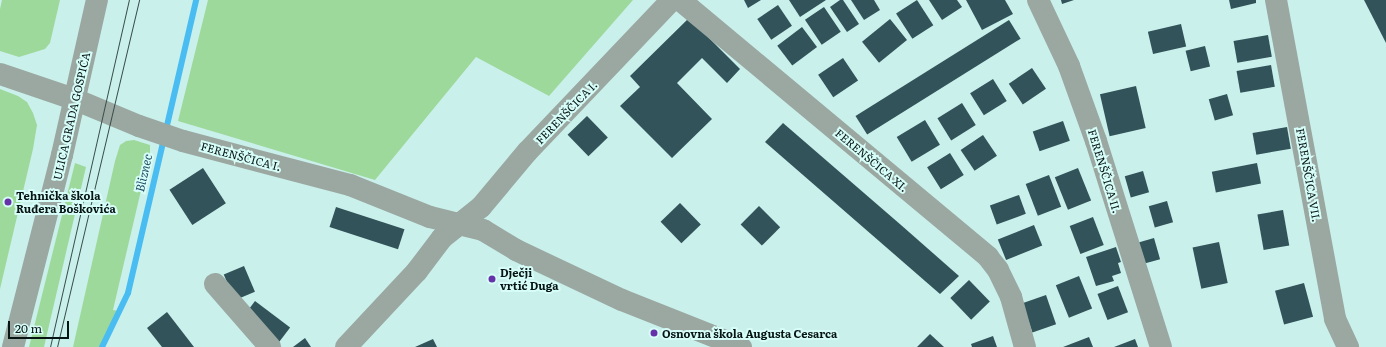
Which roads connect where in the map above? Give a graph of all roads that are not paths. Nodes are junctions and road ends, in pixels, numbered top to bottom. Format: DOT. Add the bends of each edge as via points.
graph roads {
  1 [pos="97,0"];
  2 [pos="672,0"];
  3 [pos="680,0"];
  4 [pos="1038,0"];
  5 [pos="1276,0"];
  6 [pos="0,74"];
  7 [pos="74,100"];
  8 [pos="460,224"];
  9 [pos="215,284"];
  10 [pos="13,347"];
  11 [pos="270,347"];
  12 [pos="346,347"];
  13 [pos="741,347"];
  14 [pos="1025,347"];
  15 [pos="1161,347"];
  16 [pos="1348,347"];
  1 -- 7 [label="street, ULICA GRADA GOSPIĆA"];
  2 -- 8 [label="street, FERENŠČICA I." via="527,152 481,207"];
  3 -- 14 [label="street, FERENŠČICA XI." via="988,257 998,270 1011,297"];
  4 -- 15 [label="street, FERENŠČICA II." via="1069,66 1096,141"];
  5 -- 16 [label="street, FERENŠČICA VII." via="1335,320"];
  6 -- 7 [label="street, FERENŠČICA I."];
  7 -- 8 [label="street, FERENŠČICA I." via="183,141 350,185 430,217"];
  7 -- 10 [label="street, ULICA GRADA GOSPIĆA"];
  8 -- 12 [label="street, FERENŠČICA I." via="442,238 417,271"];
  8 -- 13 [label="street" via="483,230 516,250 622,300"];
  9 -- 11 [label="street"];
}
